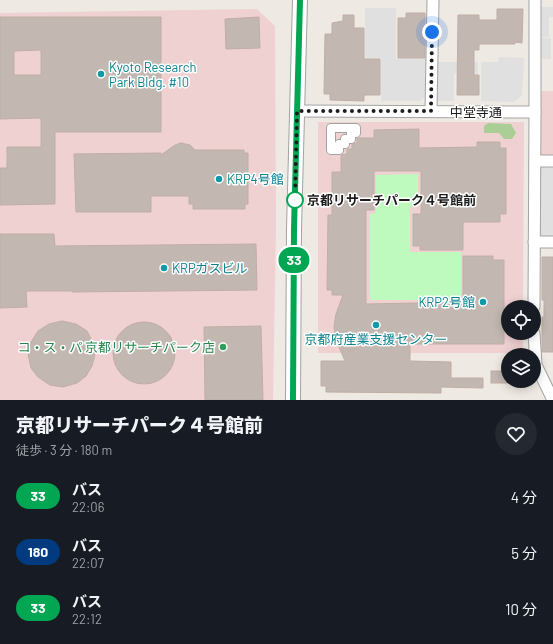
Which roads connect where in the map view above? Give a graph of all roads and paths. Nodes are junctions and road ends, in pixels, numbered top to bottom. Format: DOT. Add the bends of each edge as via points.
graph roads {
  1 [pos="300,0"];
  2 [pos="432,0"];
  3 [pos="534,0"];
  4 [pos="297,111"];
  5 [pos="431,111"];
  6 [pos="535,112"];
  7 [pos="535,161"];
  8 [pos="553,161"];
  9 [pos="534,242"];
  10 [pos="553,242"];
  11 [pos="534,300"];
  12 [pos="534,340"];
  13 [pos="293,400"];
  14 [pos="553,400"];
  1 -- 4 [label="street"];
  2 -- 5 [label="street"];
  3 -- 6 [label="street"];
  4 -- 5 [label="street, 中堂寺通"];
  4 -- 13 [label="street"];
  5 -- 6 [label="street, 中堂寺通"];
  6 -- 7 [label="street"];
  7 -- 8 [label="street"];
  7 -- 9 [label="street"];
  9 -- 10 [label="street"];
  9 -- 11 [label="street"];
  12 -- 14 [label="street" via="536,365"];
}
